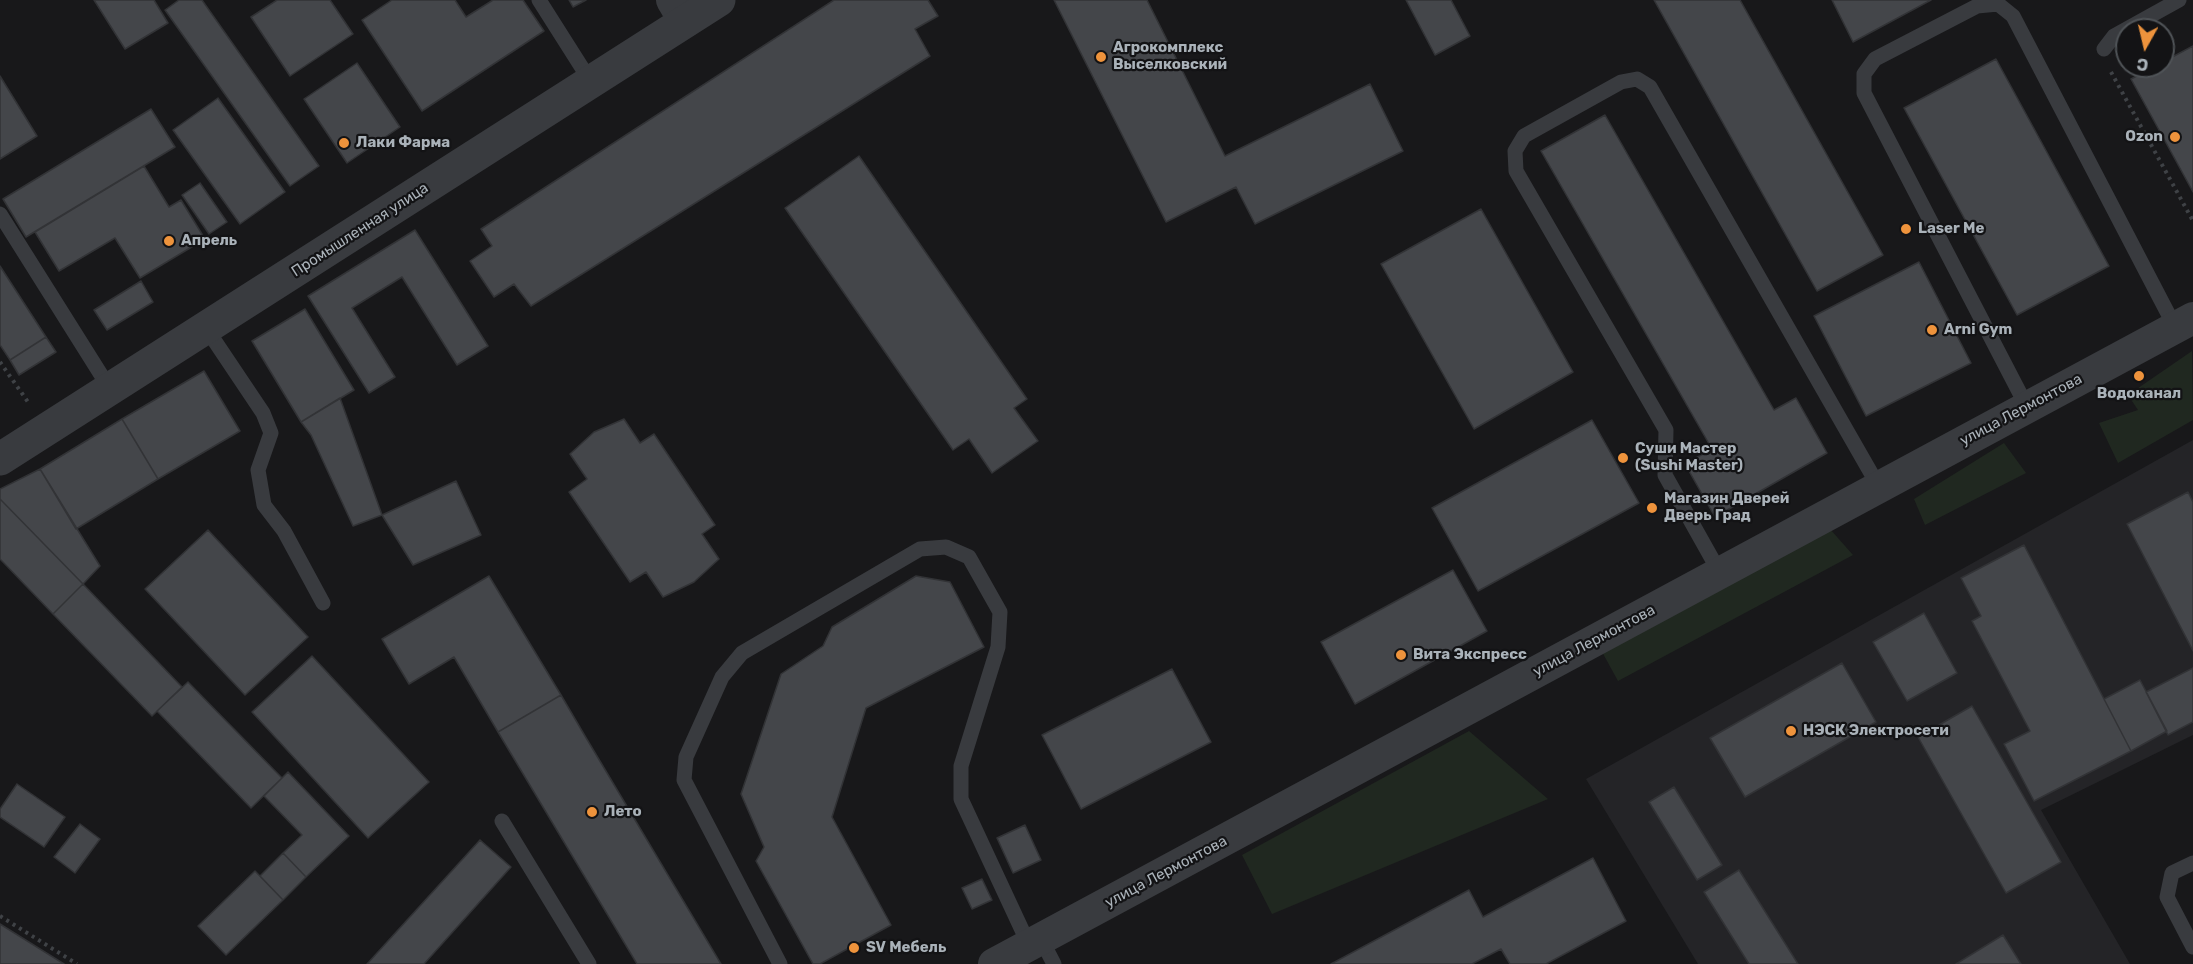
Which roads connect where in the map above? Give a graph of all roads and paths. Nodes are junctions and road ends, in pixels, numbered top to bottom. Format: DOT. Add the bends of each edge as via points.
graph roads {
  1 [pos="539,0"];
  2 [pos="719,0"];
  3 [pos="2179,0"];
  4 [pos="679,11"];
  5 [pos="2104,49"];
  6 [pos="591,82"];
  7 [pos="0,214"];
  8 [pos="2193,220"];
  9 [pos="2184,322"];
  10 [pos="206,328"];
  11 [pos="0,362"];
  12 [pos="110,389"];
  13 [pos="2027,407"];
  14 [pos="48,429"];
  15 [pos="0,459"];
  16 [pos="1879,487"];
  17 [pos="1720,573"];
  18 [pos="323,603"];
  19 [pos="502,821"];
  20 [pos="2193,862"];
  21 [pos="0,916"];
  22 [pos="2193,947"];
  23 [pos="1041,950"];
  24 [pos="77,964"];
  25 [pos="589,964"];
  26 [pos="780,964"];
  27 [pos="994,964"];
  1 -- 6 [label="lane"];
  2 -- 4 [label="street, Промышленная улица"];
  3 -- 5 [label="lane" via="2114,36"];
  4 -- 6 [label="street, Промышленная улица"];
  5 -- 8 [label="path" via="2107,66"];
  6 -- 10 [label="street, Промышленная улица"];
  7 -- 12 [label="lane"];
  9 -- 13 [label="street, улица Лермонтова"];
  9 -- 13 [label="lane" via="2013,16 1998,4 1977,6 1875,59 1864,74 1864,93"];
  10 -- 12 [label="street, Промышленная улица"];
  10 -- 18 [label="lane" via="263,413 271,434 258,470 264,505 284,531"];
  11 -- 14 [label="path"];
  12 -- 14 [label="street, Промышленная улица"];
  13 -- 16 [label="street, улица Лермонтова"];
  14 -- 15 [label="street, Промышленная улица"];
  16 -- 17 [label="street, улица Лермонтова"];
  16 -- 17 [label="lane" via="1650,87 1637,79 1622,82 1524,136 1515,151 1516,171 1666,430 1665,475"];
  17 -- 23 [label="street, улица Лермонтова"];
  19 -- 25 [label="lane"];
  20 -- 22 [label="lane" via="2172,873 2167,897"];
  21 -- 24 [label="path"];
  23 -- 26 [label="lane" via="961,799 962,766 998,647 1000,612 969,557 946,547 921,549 742,653 722,677 686,757 684,780"];
  23 -- 27 [label="street, улица Лермонтова"];
}
